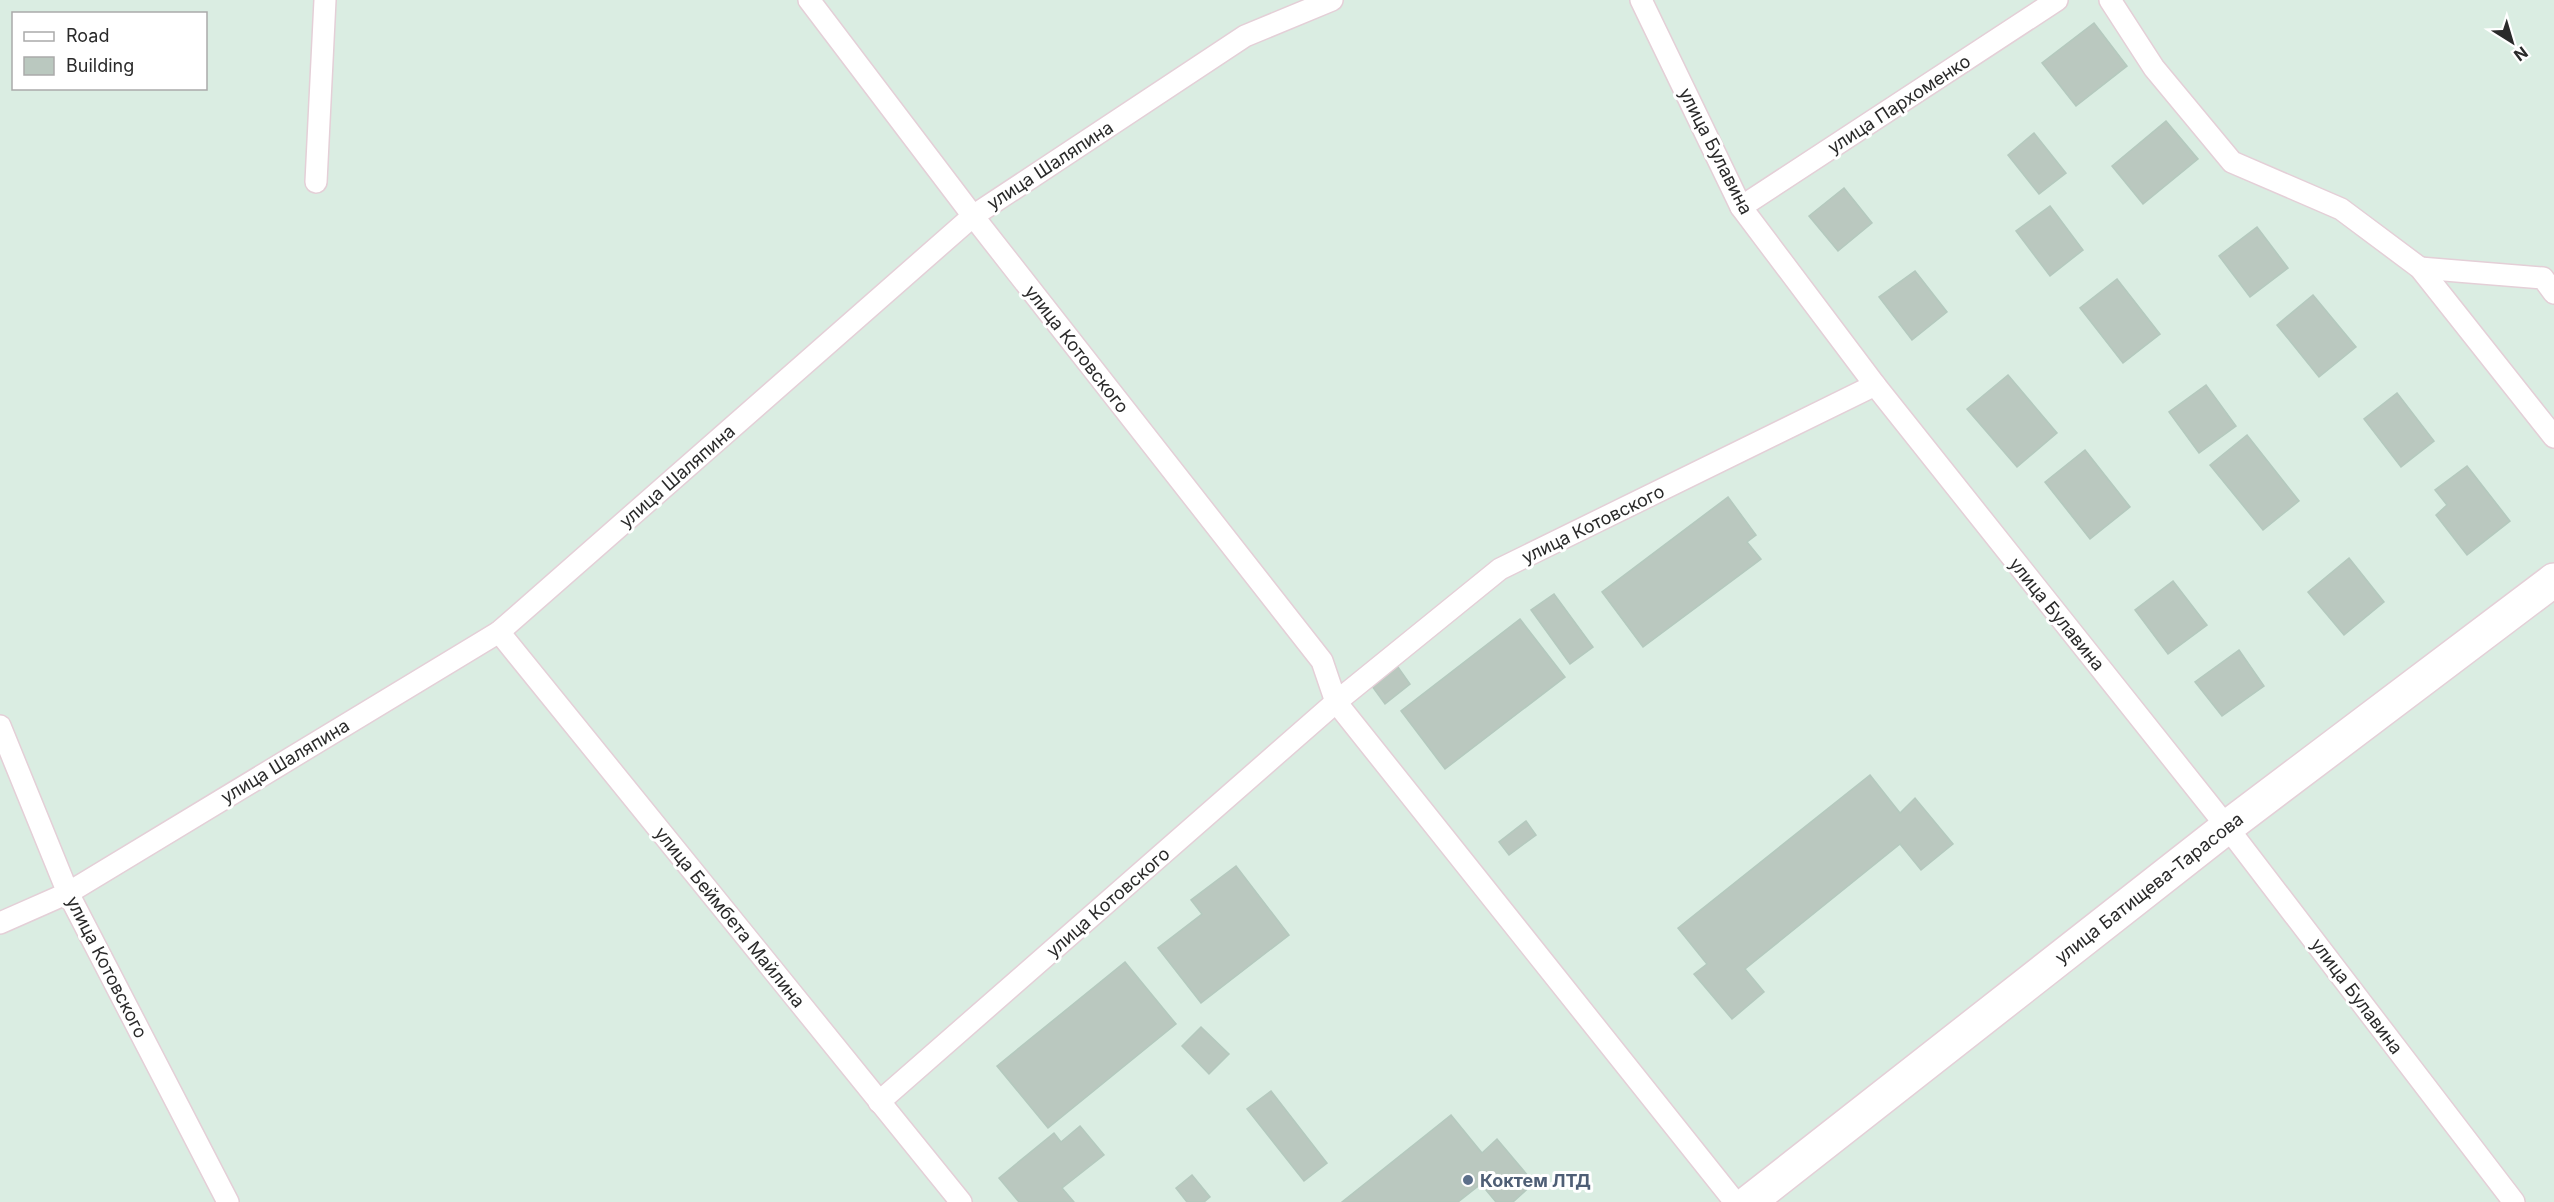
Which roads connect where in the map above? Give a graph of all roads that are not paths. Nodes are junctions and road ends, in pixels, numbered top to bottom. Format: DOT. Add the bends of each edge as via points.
graph roads {
  1 [pos="325,0"];
  2 [pos="809,0"];
  3 [pos="1332,0"];
  4 [pos="1641,0"];
  5 [pos="2057,0"];
  6 [pos="2110,0"];
  7 [pos="316,182"];
  8 [pos="1741,207"];
  9 [pos="974,216"];
  10 [pos="2420,268"];
  11 [pos="2554,293"];
  12 [pos="1875,385"];
  13 [pos="2554,437"];
  14 [pos="2554,580"];
  15 [pos="500,632"];
  16 [pos="1336,702"];
  17 [pos="0,726"];
  18 [pos="2227,827"];
  19 [pos="68,893"];
  20 [pos="0,923"];
  21 [pos="879,1102"];
  22 [pos="228,1202"];
  23 [pos="961,1202"];
  24 [pos="1735,1202"];
  25 [pos="1749,1202"];
  26 [pos="2514,1202"];
  1 -- 7 [label="lane"];
  2 -- 9 [label="lane, улица Котовского"];
  3 -- 9 [label="lane, улица Шаляпина" via="1245,36"];
  4 -- 8 [label="lane, улица Булавина"];
  5 -- 8 [label="lane, улица Пархоменко"];
  6 -- 10 [label="lane" via="2154,68 2232,162 2341,209"];
  8 -- 12 [label="lane, улица Булавина"];
  9 -- 15 [label="lane, улица Шаляпина"];
  9 -- 16 [label="lane, улица Котовского" via="1322,661"];
  10 -- 11 [label="lane" via="2543,278"];
  10 -- 13 [label="lane"];
  12 -- 16 [label="lane, улица Котовского" via="1500,569"];
  12 -- 18 [label="lane, улица Булавина"];
  14 -- 18 [label="street, улица Батищева-Тарасова"];
  15 -- 19 [label="lane, улица Шаляпина"];
  15 -- 21 [label="lane, улица Беймбета Майлина"];
  16 -- 21 [label="lane, улица Котовского"];
  16 -- 24 [label="lane"];
  17 -- 19 [label="lane, улица Котовского"];
  18 -- 25 [label="street, улица Батищева-Тарасова"];
  18 -- 26 [label="lane, улица Булавина"];
  19 -- 20 [label="lane, улица Шаляпина"];
  19 -- 22 [label="lane, улица Котовского"];
  21 -- 23 [label="lane, улица Беймбета Майлина"];
}
